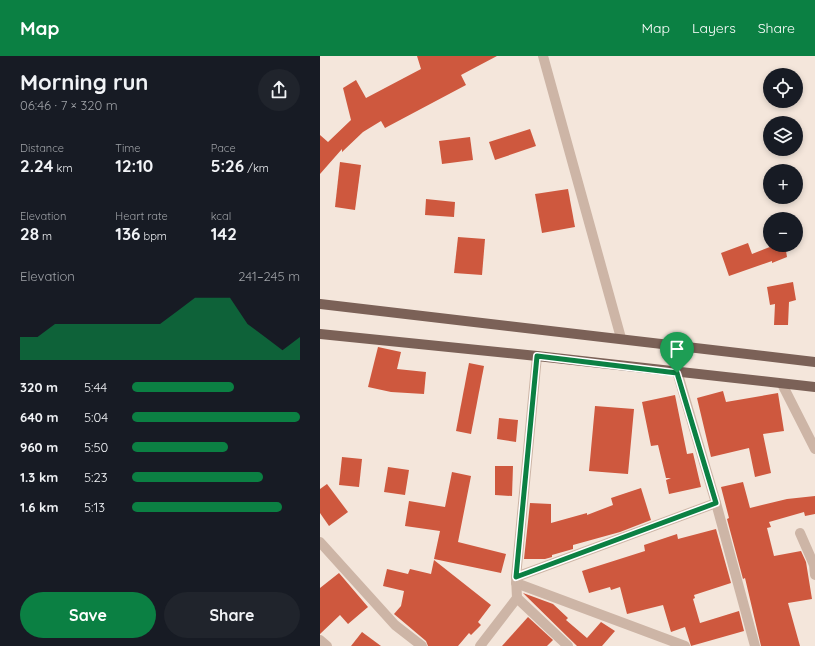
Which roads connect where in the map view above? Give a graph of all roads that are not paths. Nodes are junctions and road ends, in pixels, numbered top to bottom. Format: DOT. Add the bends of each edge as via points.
graph roads {
  1 [pos="544,56"];
  2 [pos="320,304"];
  3 [pos="320,337"];
  4 [pos="621,338"];
  5 [pos="669,344"];
  6 [pos="537,356"];
  7 [pos="815,362"];
  8 [pos="677,373"];
  9 [pos="782,384"];
  10 [pos="815,387"];
  11 [pos="815,449"];
  12 [pos="716,503"];
  13 [pos="800,533"];
  14 [pos="320,542"];
  15 [pos="814,569"];
  16 [pos="516,580"];
  17 [pos="517,598"];
  18 [pos="320,640"];
  19 [pos="327,646"];
  20 [pos="422,646"];
  21 [pos="480,646"];
  22 [pos="568,646"];
  23 [pos="685,646"];
  24 [pos="755,646"];
  1 -- 4 [label="street"];
  2 -- 4 [label="main road"];
  3 -- 6 [label="main road"];
  4 -- 5 [label="main road"];
  5 -- 7 [label="main road"];
  5 -- 8 [label="street"];
  6 -- 8 [label="main road"];
  6 -- 16 [label="street"];
  8 -- 9 [label="main road"];
  8 -- 12 [label="street"];
  9 -- 10 [label="main road"];
  9 -- 11 [label="street"];
  12 -- 16 [label="street"];
  12 -- 24 [label="street"];
  13 -- 15 [label="street"];
  14 -- 20 [label="street" via="395,625"];
  16 -- 17 [label="street"];
  16 -- 23 [label="street"];
  17 -- 21 [label="street"];
  17 -- 22 [label="street"];
  18 -- 19 [label="street"];
}
